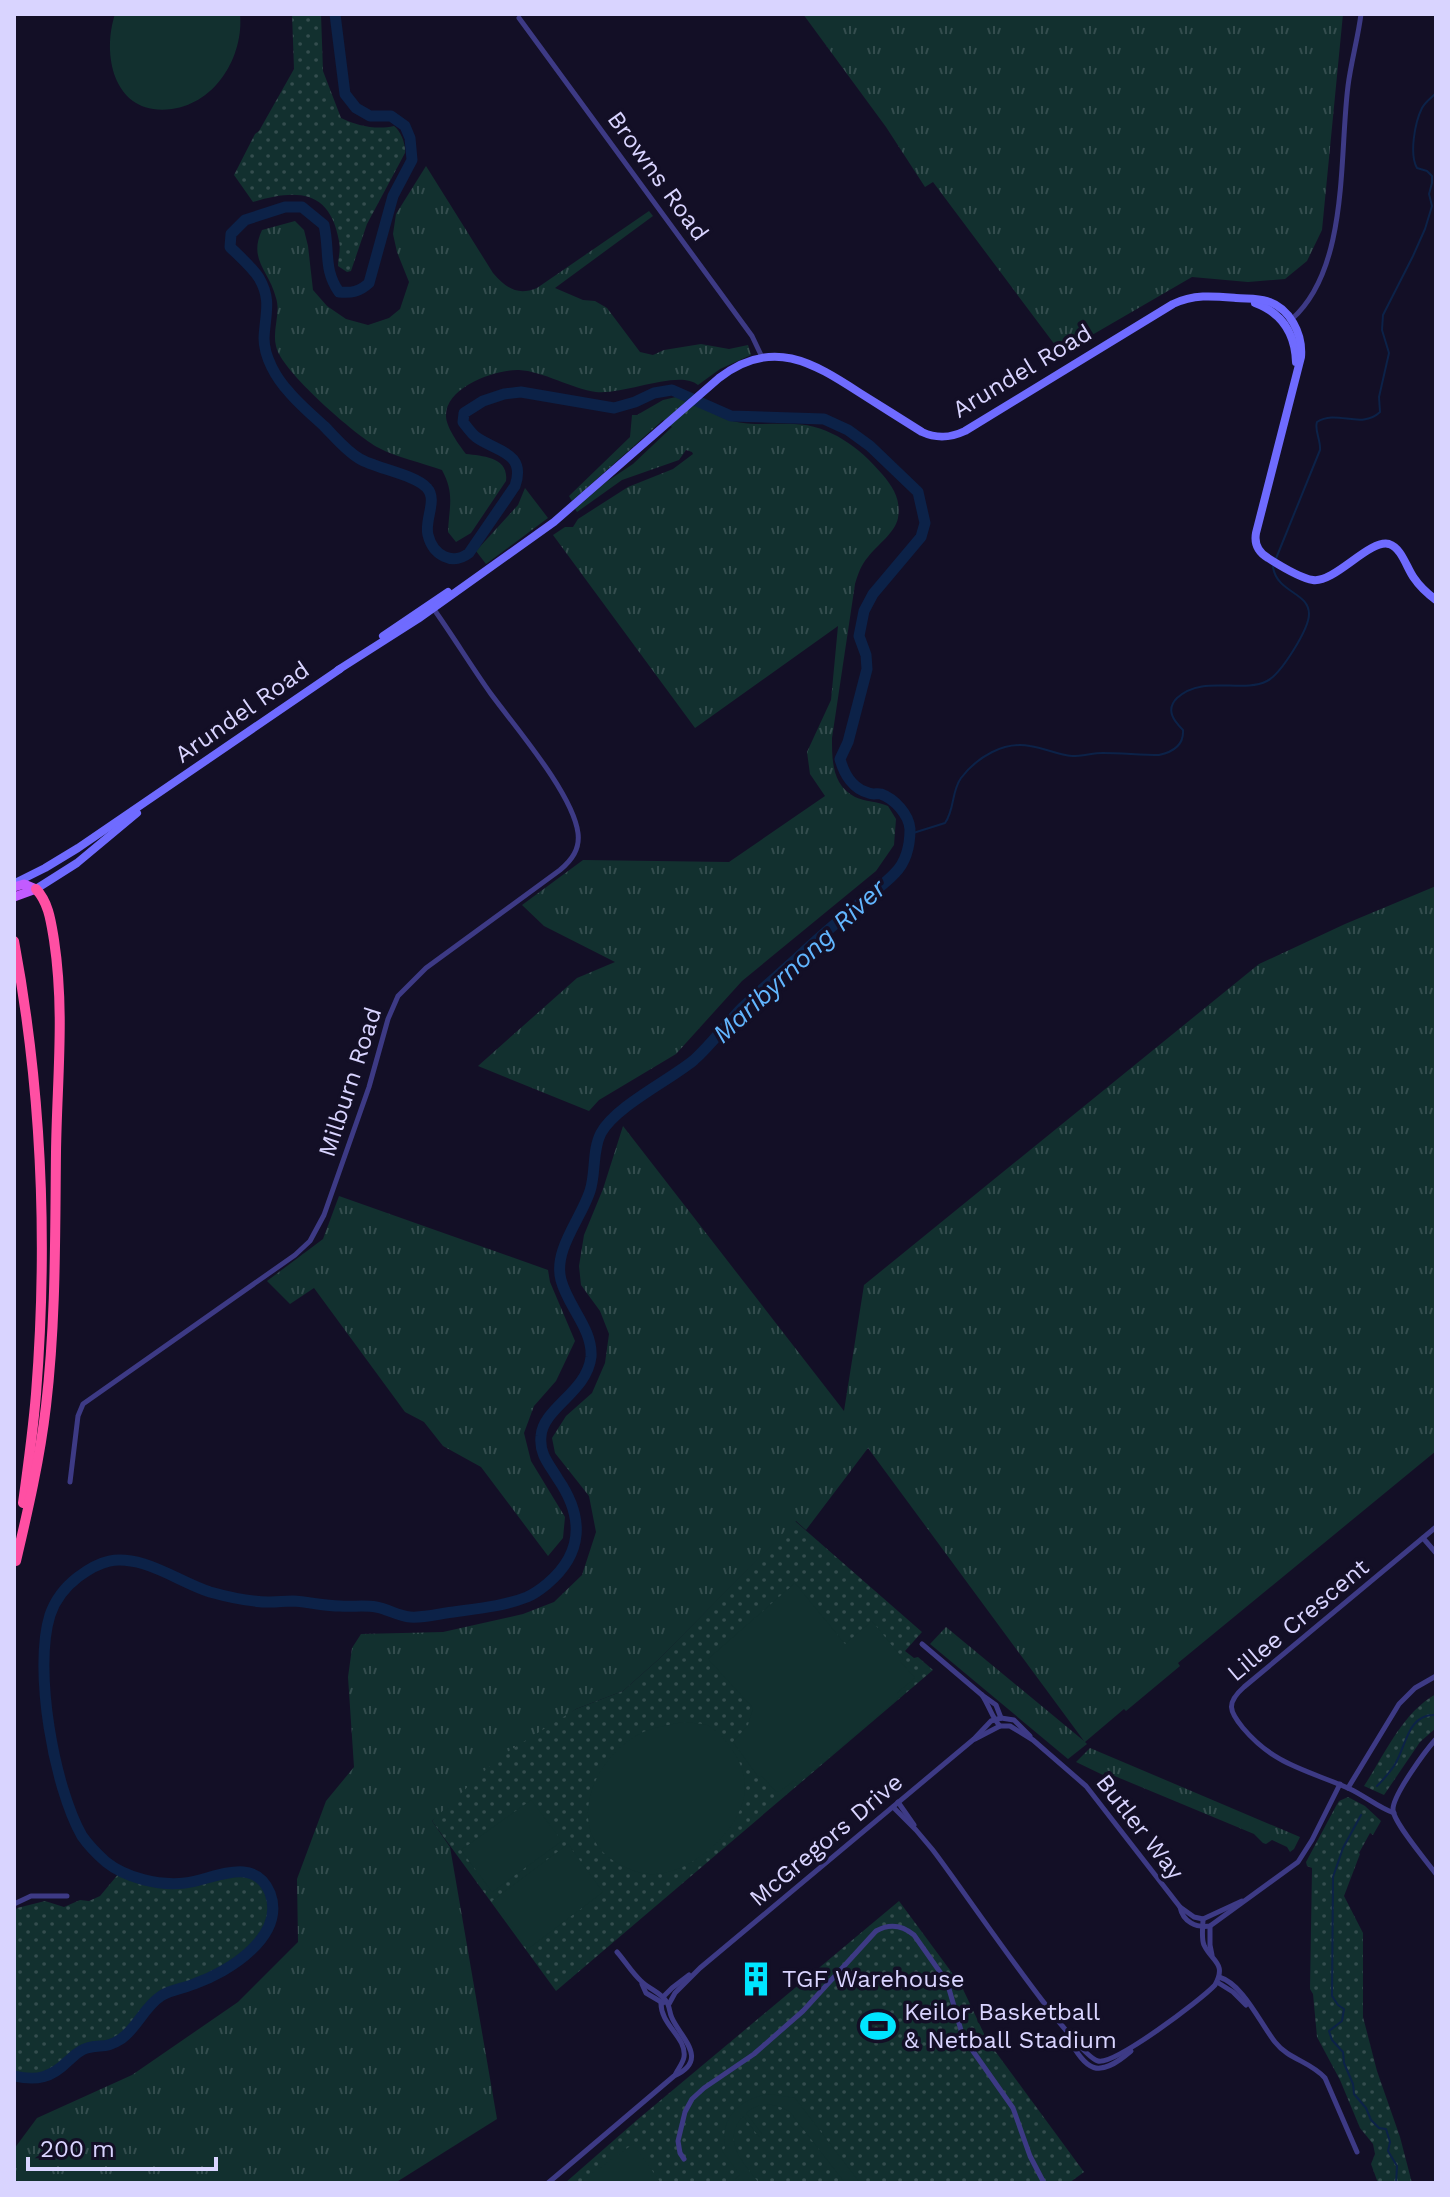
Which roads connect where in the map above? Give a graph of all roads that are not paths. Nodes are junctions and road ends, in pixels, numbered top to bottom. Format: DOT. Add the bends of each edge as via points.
graph roads {
  1 [pos="1361,14"];
  2 [pos="519,18"];
  3 [pos="1287,319"];
  4 [pos="762,358"];
  5 [pos="1436,600"];
  6 [pos="432,606"];
  7 [pos="169,787"];
  8 [pos="16,884"];
  9 [pos="36,889"];
  10 [pos="14,897"];
  11 [pos="14,941"];
  12 [pos="70,1482"];
  13 [pos="1436,1527"];
  14 [pos="1423,1538"];
  15 [pos="1436,1553"];
  16 [pos="15,1567"];
  17 [pos="922,1644"];
  18 [pos="1436,1676"];
  19 [pos="982,1695"];
  20 [pos="1001,1718"];
  21 [pos="994,1719"];
  22 [pos="1000,1726"];
  23 [pos="974,1739"];
  24 [pos="1436,1739"];
  25 [pos="1033,1740"];
  26 [pos="1340,1784"];
  27 [pos="1348,1788"];
  28 [pos="896,1805"];
  29 [pos="1394,1813"];
  30 [pos="1436,1874"];
  31 [pos="67,1896"];
  32 [pos="14,1904"];
  33 [pos="1205,1924"];
  34 [pos="617,1952"];
  35 [pos="700,1968"];
  36 [pos="1218,1979"];
  37 [pos="662,1999"];
  38 [pos="669,2004"];
  39 [pos="674,2076"];
  40 [pos="1357,2152"];
  41 [pos="684,2159"];
  42 [pos="548,2183"];
  43 [pos="1044,2183"];
  1 -- 3 [label="street" via="1348,84 1335,230 1317,286"];
  2 -- 4 [label="street, Browns Road" via="752,336"];
  3 -- 4 [label="street, Arundel Road" via="1268,301 1202,295 1173,304 965,431 946,437 922,432 808,362"];
  3 -- 5 [label="street" via="1296,371 1255,537 1259,551 1311,580 1388,544 1398,549 1415,579"];
  4 -- 6 [label="street, Arundel Road" via="719,378 561,517"];
  6 -- 7 [label="street, Arundel Road"];
  6 -- 12 [label="street, Milburn Road" via="569,805 578,832 574,854 403,990 388,1019 365,1099 314,1235 295,1255 83,1404"];
  7 -- 8 [label="street, Arundel Road"];
  7 -- 9 [label="street, Arundel Road" via="78,862"];
  8 -- 9 [label="main road"];
  9 -- 10 [label="main road"];
  9 -- 16 [label="highway" via="49,916 60,997 56,1247 46,1409"];
  11 -- 16 [label="highway" via="35,1090 43,1251 36,1396"];
  13 -- 14 [label="street, Lillee Crescent"];
  14 -- 15 [label="street"];
  14 -- 26 [label="street, Lillee Crescent" via="1232,1700 1234,1717 1260,1747"];
  17 -- 19 [label="street, Butler Way"];
  18 -- 27 [label="street" via="1395,1709"];
  19 -- 20 [label="street, Butler Way" via="996,1705"];
  19 -- 21 [label="street, Butler Way"];
  20 -- 21 [label="street"];
  20 -- 22 [label="street"];
  20 -- 25 [label="street, Butler Way" via="1020,1724"];
  21 -- 22 [label="street, Butler Way"];
  21 -- 23 [label="street, McGregors Drive"];
  22 -- 23 [label="street, McGregors Drive"];
  22 -- 25 [label="street, Butler Way"];
  23 -- 28 [label="street, McGregors Drive"];
  24 -- 29 [label="street" via="1394,1802"];
  25 -- 33 [label="street, Butler Way" via="1096,1796 1180,1907"];
  26 -- 27 [label="street, Lillee Crescent"];
  26 -- 33 [label="street" via="1298,1862"];
  27 -- 29 [label="street, Lillee Crescent"];
  28 -- 35 [label="street, McGregors Drive"];
  28 -- 36 [label="street" via="910,1817 1060,2024 1098,2061 1143,2039"];
  29 -- 30 [label="street"];
  31 -- 32 [label="street" via="31,1896"];
  33 -- 36 [label="street" via="1203,1942 1219,1965"];
  34 -- 37 [label="street"];
  35 -- 37 [label="street, McGregors Drive"];
  35 -- 38 [label="street, McGregors Drive"];
  36 -- 40 [label="street" via="1238,1988 1284,2052 1325,2078"];
  37 -- 38 [label="street"];
  37 -- 39 [label="street" via="664,2019 684,2050"];
  38 -- 39 [label="street" via="691,2055 687,2067"];
  39 -- 42 [label="street"];
  41 -- 43 [label="street" via="678,2141 692,2099 803,2011 876,1931 894,1925 914,1935 947,1982 963,2037 1013,2108"];
}
